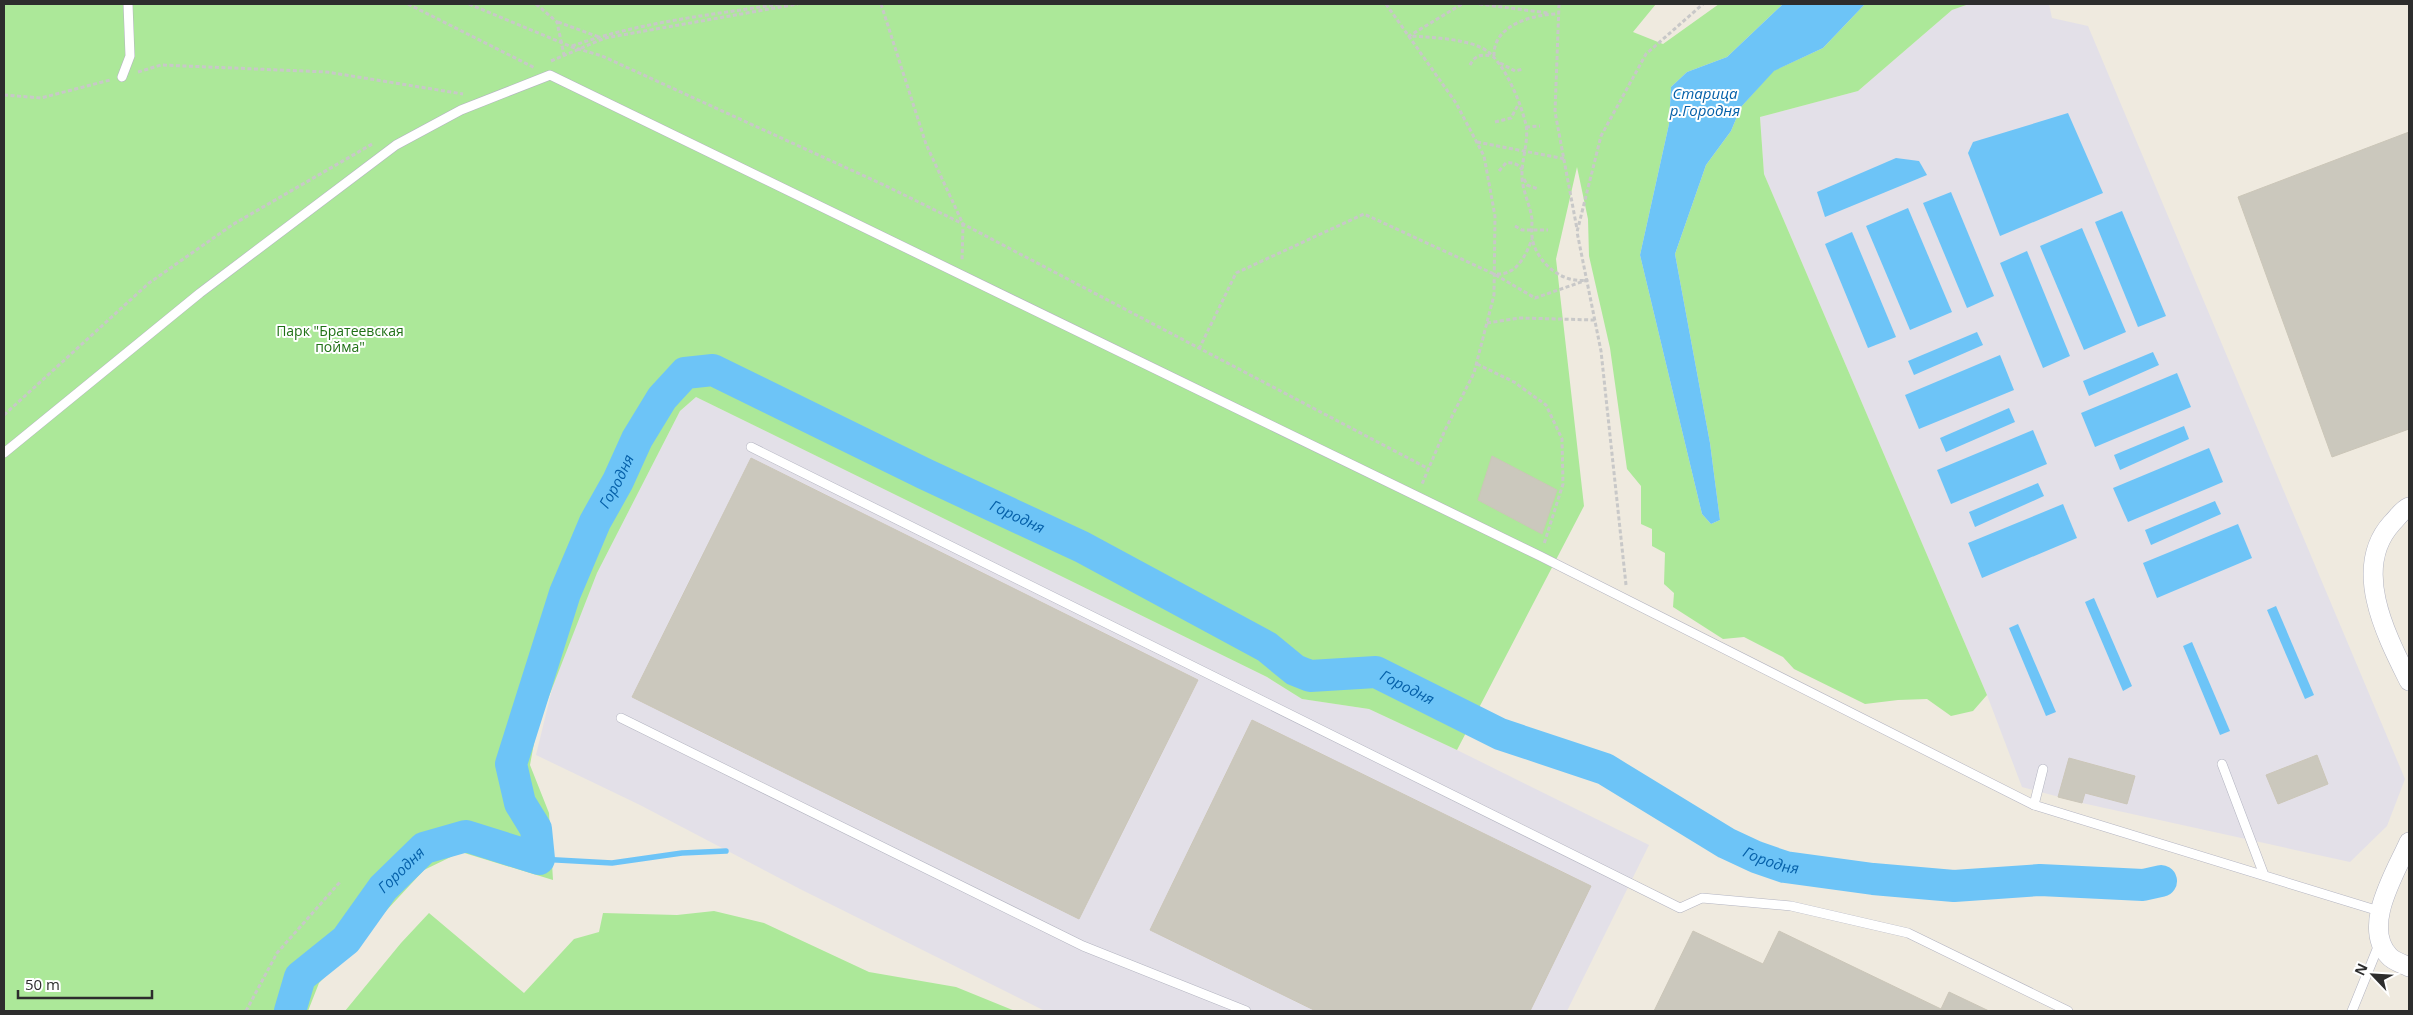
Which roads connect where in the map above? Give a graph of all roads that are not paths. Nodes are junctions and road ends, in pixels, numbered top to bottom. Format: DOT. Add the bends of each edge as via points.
graph roads {
  1 [pos="128,4"];
  2 [pos="122,77"];
  3 [pos="751,447"];
  4 [pos="4,453"];
  5 [pos="2409,507"];
  6 [pos="2409,681"];
  7 [pos="621,718"];
  8 [pos="2222,764"];
  9 [pos="2042,769"];
  10 [pos="2034,805"];
  11 [pos="2409,842"];
  12 [pos="2264,875"];
  13 [pos="2379,910"];
  14 [pos="2381,940"];
  15 [pos="2409,967"];
  16 [pos="1246,1011"];
  17 [pos="2068,1011"];
  18 [pos="2352,1011"];
  1 -- 2 [label="lane" via="130,56"];
  3 -- 17 [label="lane" via="1680,908 1702,898 1792,906 1908,933"];
  4 -- 10 [label="lane" via="200,293 396,144 461,110 550,75 1540,556"];
  5 -- 6 [label="street" via="2384,532 2375,558 2373,586 2379,614"];
  7 -- 16 [label="lane" via="1083,946"];
  8 -- 12 [label="lane"];
  9 -- 10 [label="lane"];
  10 -- 12 [label="lane"];
  11 -- 13 [label="street"];
  12 -- 13 [label="lane"];
  13 -- 14 [label="street"];
  14 -- 15 [label="street" via="2389,956"];
  14 -- 18 [label="lane"];
}
